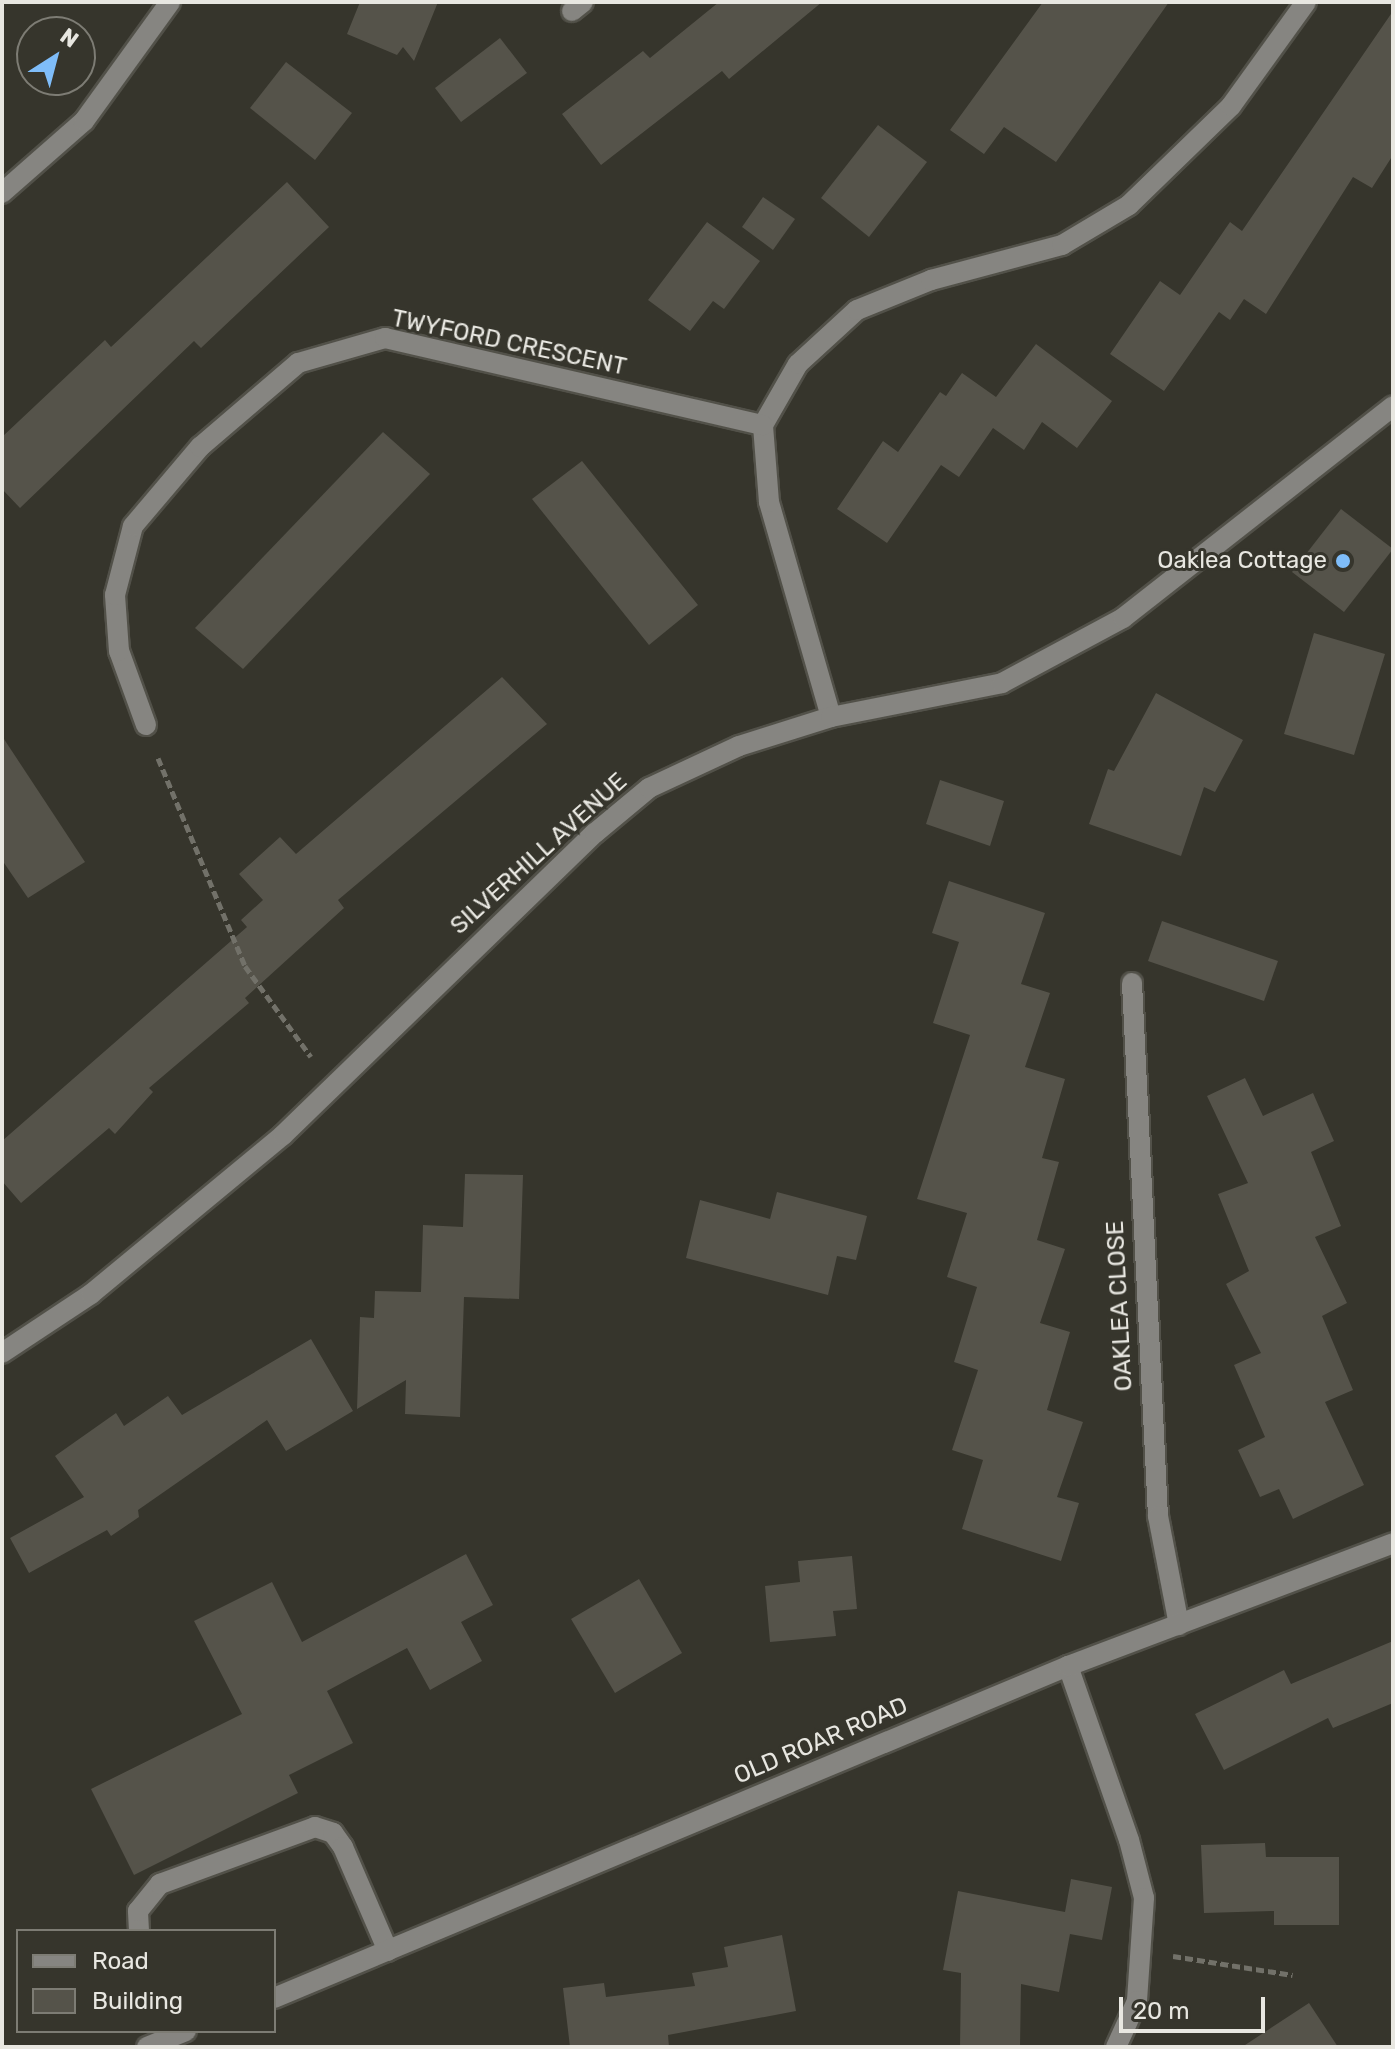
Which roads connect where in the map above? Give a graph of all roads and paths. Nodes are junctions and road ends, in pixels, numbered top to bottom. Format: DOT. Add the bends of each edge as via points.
graph roads {
  1 [pos="170,2"];
  2 [pos="1306,2"];
  3 [pos="2,193"];
  4 [pos="1393,406"];
  5 [pos="763,425"];
  6 [pos="831,717"];
  7 [pos="146,725"];
  8 [pos="1132,983"];
  9 [pos="330,1084"];
  10 [pos="2,1353"];
  11 [pos="1393,1543"];
  12 [pos="1179,1625"];
  13 [pos="1068,1666"];
  14 [pos="139,1929"];
  15 [pos="388,1951"];
  16 [pos="1144,1952"];
  17 [pos="1293,1975"];
  18 [pos="276,1997"];
  19 [pos="179,2033"];
  20 [pos="147,2047"];
  21 [pos="1116,2047"];
  1 -- 3 [label="street" via="84,121"];
  2 -- 5 [label="street" via="1231,106 1129,205 1062,245 931,280 857,310 798,364"];
  4 -- 6 [label="street, SILVERHILL AVENUE" via="1123,618 1002,683"];
  5 -- 6 [label="street" via="769,502"];
  5 -- 7 [label="street, TWYFORD CRESCENT" via="385,338 298,363 200,447 133,526 115,595 118,637"];
  6 -- 9 [label="street, SILVERHILL AVENUE" via="739,746 649,788"];
  7 -- 9 [label="path" via="245,966"];
  8 -- 12 [label="street, OAKLEA CLOSE" via="1158,1516"];
  9 -- 10 [label="street, SILVERHILL AVENUE" via="283,1135 102,1285"];
  11 -- 12 [label="street, OLD ROAR ROAD"];
  12 -- 13 [label="street, OLD ROAR ROAD"];
  13 -- 15 [label="street, OLD ROAR ROAD"];
  13 -- 16 [label="street" via="1129,1840 1144,1898"];
  14 -- 15 [label="street" via="138,1911 160,1884 315,1827 333,1833 343,1847"];
  15 -- 18 [label="street, OLD ROAR ROAD"];
  16 -- 17 [label="path"];
  16 -- 21 [label="street" via="1137,2001"];
  19 -- 20 [label="street"];
}
